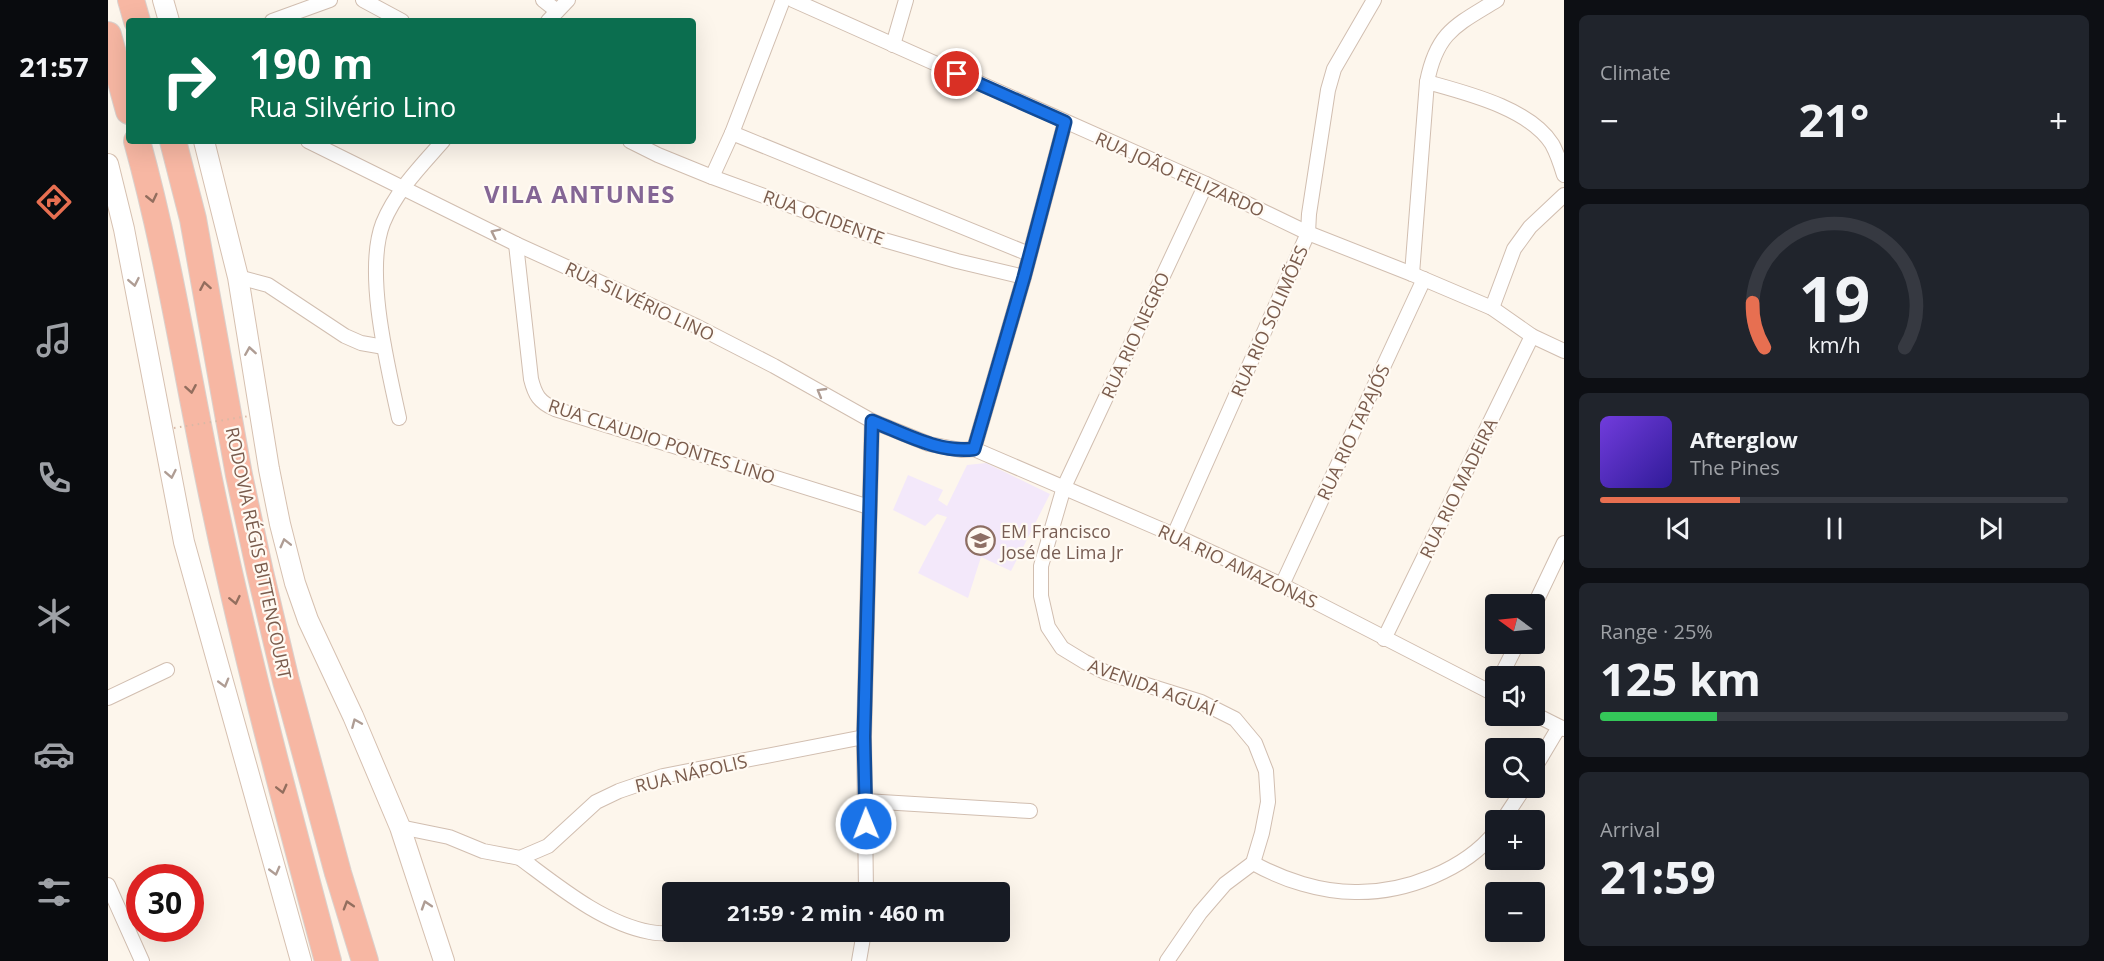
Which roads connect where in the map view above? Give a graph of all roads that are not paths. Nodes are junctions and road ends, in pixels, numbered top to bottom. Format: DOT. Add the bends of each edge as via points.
graph roads {
  1 [pos="131,0"];
  2 [pos="163,0"];
  3 [pos="330,0"];
  4 [pos="363,0"];
  5 [pos="543,0"];
  6 [pos="568,0"];
  7 [pos="783,0"];
  8 [pos="793,0"];
  9 [pos="906,0"];
  10 [pos="1374,0"];
  11 [pos="1497,0"];
  12 [pos="553,16"];
  13 [pos="136,18"];
  14 [pos="168,18"];
  15 [pos="280,18"];
  16 [pos="396,18"];
  17 [pos="108,35"];
  18 [pos="893,45"];
  19 [pos="1427,82"];
  20 [pos="126,100"];
  21 [pos="1065,122"];
  22 [pos="732,133"];
  23 [pos="138,144"];
  24 [pos="174,144"];
  25 [pos="205,144"];
  26 [pos="314,144"];
  27 [pos="440,144"];
  28 [pos="636,144"];
  29 [pos="108,164"];
  30 [pos="1564,175"];
  31 [pos="712,177"];
  32 [pos="1206,184"];
  33 [pos="111,186"];
  34 [pos="403,188"];
  35 [pos="1564,195"];
  36 [pos="116,225"];
  37 [pos="1308,233"];
  38 [pos="516,244"];
  39 [pos="1029,254"];
  40 [pos="1418,276"];
  41 [pos="238,277"];
  42 [pos="1024,277"];
  43 [pos="1492,308"];
  44 [pos="1532,336"];
  45 [pos="384,347"];
  46 [pos="1564,351"];
  47 [pos="399,418"];
  48 [pos="872,421"];
  49 [pos="974,449"];
  50 [pos="1064,487"];
  51 [pos="869,507"];
  52 [pos="1174,535"];
  53 [pos="1564,543"];
  54 [pos="1282,585"];
  55 [pos="1540,594"];
  56 [pos="1384,639"];
  57 [pos="167,670"];
  58 [pos="1485,687"];
  59 [pos="108,698"];
  60 [pos="1545,720"];
  61 [pos="1562,728"];
  62 [pos="864,737"];
  63 [pos="1545,753"];
  64 [pos="865,801"];
  65 [pos="1030,811"];
  66 [pos="400,827"];
  67 [pos="1485,844"];
  68 [pos="520,858"];
  69 [pos="1253,863"];
  70 [pos="866,882"];
  71 [pos="108,885"];
  72 [pos="662,933"];
  73 [pos="862,942"];
  74 [pos="142,961"];
  75 [pos="301,961"];
  76 [pos="328,961"];
  77 [pos="365,961"];
  78 [pos="444,961"];
  79 [pos="859,961"];
  80 [pos="1167,961"];
  1 -- 13 [label="highway"];
  2 -- 14 [label="street"];
  3 -- 15 [label="street"];
  4 -- 16 [label="street"];
  5 -- 12 [label="street"];
  6 -- 12 [label="street"];
  7 -- 22 [label="street"];
  8 -- 18 [label="street, RUA JOÃO FELIZARDO"];
  9 -- 18 [label="street"];
  10 -- 37 [label="street, RUA RIO SOLIMÕES" via="1334,69 1328,90"];
  11 -- 19 [label="street" via="1453,27 1440,42"];
  17 -- 20 [label="highway"];
  18 -- 21 [label="street, RUA JOÃO FELIZARDO"];
  19 -- 30 [label="street" via="1474,95 1534,126 1552,144"];
  19 -- 40 [label="street"];
  21 -- 32 [label="street, RUA JOÃO FELIZARDO"];
  21 -- 39 [label="street"];
  22 -- 31 [label="street"];
  22 -- 39 [label="street"];
  23 -- 76 [label="highway, RODOVIA RÉGIS BITTENCOURT, one-way" via="169,269 243,636"];
  77 -- 24 [label="highway, RODOVIA RÉGIS BITTENCOURT, one-way" via="286,681 260,572 193,219"];
  25 -- 41 [label="street"];
  26 -- 34 [label="street, RUA SILVÉRIO LINO"];
  27 -- 34 [label="street"];
  28 -- 31 [label="street, RUA OCIDENTE"];
  29 -- 33 [label="street"];
  31 -- 42 [label="street, RUA OCIDENTE" via="884,240"];
  32 -- 37 [label="street, RUA JOÃO FELIZARDO"];
  32 -- 50 [label="street, RUA RIO NEGRO"];
  33 -- 36 [label="street"];
  38 -- 34 [label="street, RUA SILVÉRIO LINO, one-way"];
  34 -- 45 [label="street" via="384,222 377,247"];
  35 -- 43 [label="street" via="1530,226 1514,249"];
  36 -- 75 [label="street, one-way" via="184,542"];
  37 -- 40 [label="street, RUA JOÃO FELIZARDO"];
  37 -- 52 [label="street, RUA RIO SOLIMÕES"];
  48 -- 38 [label="street, RUA SILVÉRIO LINO, one-way" via="716,336"];
  38 -- 51 [label="street, RUA CLAUDIO PONTES LINO" via="531,379 543,404"];
  39 -- 42 [label="street"];
  40 -- 43 [label="street, RUA JOÃO FELIZARDO"];
  40 -- 54 [label="street, RUA RIO TAPAJÓS"];
  41 -- 45 [label="street" via="268,285 345,336"];
  66 -- 41 [label="street, one-way" via="295,583 269,470"];
  42 -- 49 [label="street"];
  43 -- 44 [label="street, RUA JOÃO FELIZARDO"];
  44 -- 46 [label="street, RUA JOÃO FELIZARDO"];
  44 -- 56 [label="street, RUA RIO MADEIRA"];
  45 -- 47 [label="street"];
  48 -- 49 [label="street, RUA SILVÉRIO LINO" via="929,444"];
  48 -- 51 [label="street"];
  49 -- 50 [label="street, RUA RIO AMAZONAS"];
  50 -- 52 [label="street, RUA RIO AMAZONAS"];
  50 -- 69 [label="street, AVENIDA AGUAÍ" via="1041,566 1041,596 1048,627 1062,648 1105,672 1201,702 1235,719 1255,743 1266,771 1268,802"];
  51 -- 62 [label="street"];
  52 -- 54 [label="street, RUA RIO AMAZONAS"];
  53 -- 55 [label="street"];
  54 -- 56 [label="street, RUA RIO AMAZONAS"];
  56 -- 58 [label="street, RUA RIO AMAZONAS"];
  57 -- 59 [label="street"];
  60 -- 61 [label="street"];
  61 -- 63 [label="street"];
  62 -- 64 [label="street"];
  62 -- 68 [label="street, RUA NÁPOLIS" via="663,776 619,790 596,802 548,846"];
  64 -- 65 [label="street"];
  64 -- 70 [label="street"];
  66 -- 68 [label="street"];
  78 -- 66 [label="street, one-way"];
  67 -- 69 [label="street" via="1448,870 1403,886 1355,892 1275,875"];
  68 -- 72 [label="street" via="588,907 615,920"];
  69 -- 80 [label="street" via="1225,884"];
  71 -- 74 [label="street"];
  73 -- 79 [label="street"];
}
